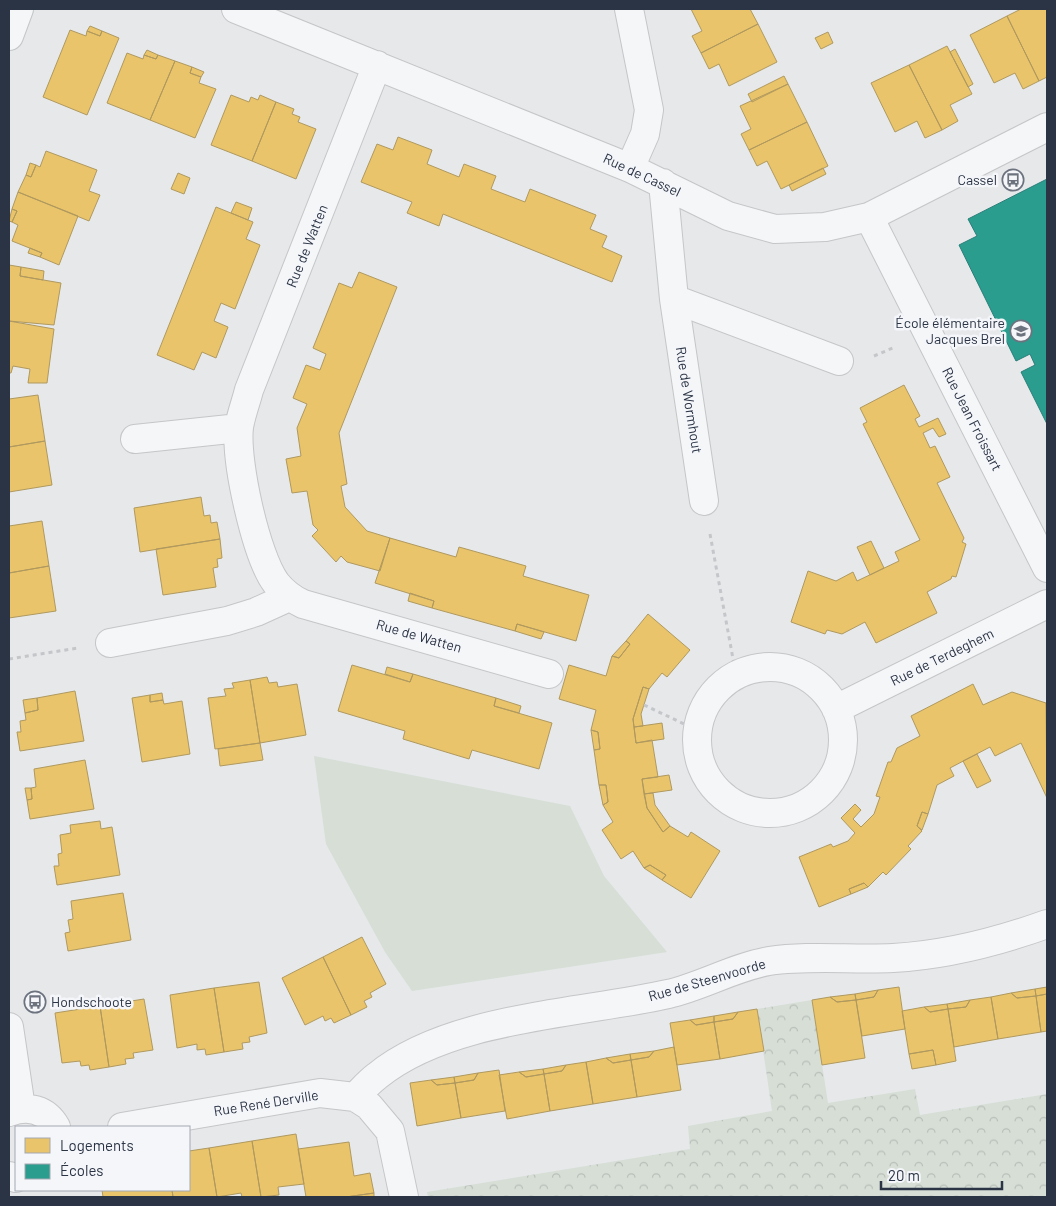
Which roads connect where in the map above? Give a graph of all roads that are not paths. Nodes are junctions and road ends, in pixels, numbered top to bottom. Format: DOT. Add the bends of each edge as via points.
graph roads {
  1 [pos="19,9"];
  2 [pos="236,9"];
  3 [pos="629,9"];
  4 [pos="9,36"];
  5 [pos="377,65"];
  6 [pos="1047,127"];
  7 [pos="630,168"];
  8 [pos="663,183"];
  9 [pos="869,217"];
  10 [pos="674,299"];
  11 [pos="839,361"];
  12 [pos="239,428"];
  13 [pos="135,439"];
  14 [pos="704,502"];
  15 [pos="1047,568"];
  16 [pos="290,597"];
  17 [pos="1047,604"];
  18 [pos="110,643"];
  19 [pos="549,674"];
  20 [pos="836,709"];
  21 [pos="1047,924"];
  22 [pos="9,1027"];
  23 [pos="355,1097"];
  24 [pos="15,1110"];
  25 [pos="55,1126"];
  26 [pos="128,1126"];
  27 [pos="404,1197"];
  1 -- 4 [label="street"];
  2 -- 5 [label="street, Rue de Cassel"];
  3 -- 7 [label="street" via="649,110 645,134"];
  5 -- 7 [label="street, Rue de Cassel"];
  5 -- 12 [label="street, Rue de Watten" via="249,390"];
  6 -- 9 [label="street, Rue de Cassel"];
  7 -- 8 [label="street, Rue de Cassel"];
  8 -- 9 [label="street, Rue de Cassel" via="728,216 775,229 825,227"];
  8 -- 10 [label="street, Rue de Wormhout"];
  9 -- 15 [label="street, Rue Jean Froissart"];
  10 -- 11 [label="street"];
  10 -- 14 [label="street, Rue de Wormhout"];
  12 -- 13 [label="street"];
  12 -- 16 [label="street, Rue de Watten" via="243,472 255,531 276,582"];
  16 -- 18 [label="street" via="228,621"];
  16 -- 19 [label="street, Rue de Watten" via="324,611"];
  17 -- 20 [label="street, Rue de Terdeghem"];
  20 -- 20 [label="street" via="823,690 804,676 782,668 759,668 736,675 713,695 704,708 697,730 698,754 706,778 723,797 744,809 768,814 793,810 815,798 831,780 841,757 843,732"];
  21 -- 23 [label="street, Rue de Steenvoorde" via="1004,939 930,955 768,961 670,994 476,1029 421,1049 397,1062"];
  22 -- 24 [label="street"];
  23 -- 26 [label="street, Rue René Derville" via="320,1093"];
  23 -- 27 [label="street" via="369,1106 390,1131"];
  24 -- 25 [label="street" via="39,1111"];
}
